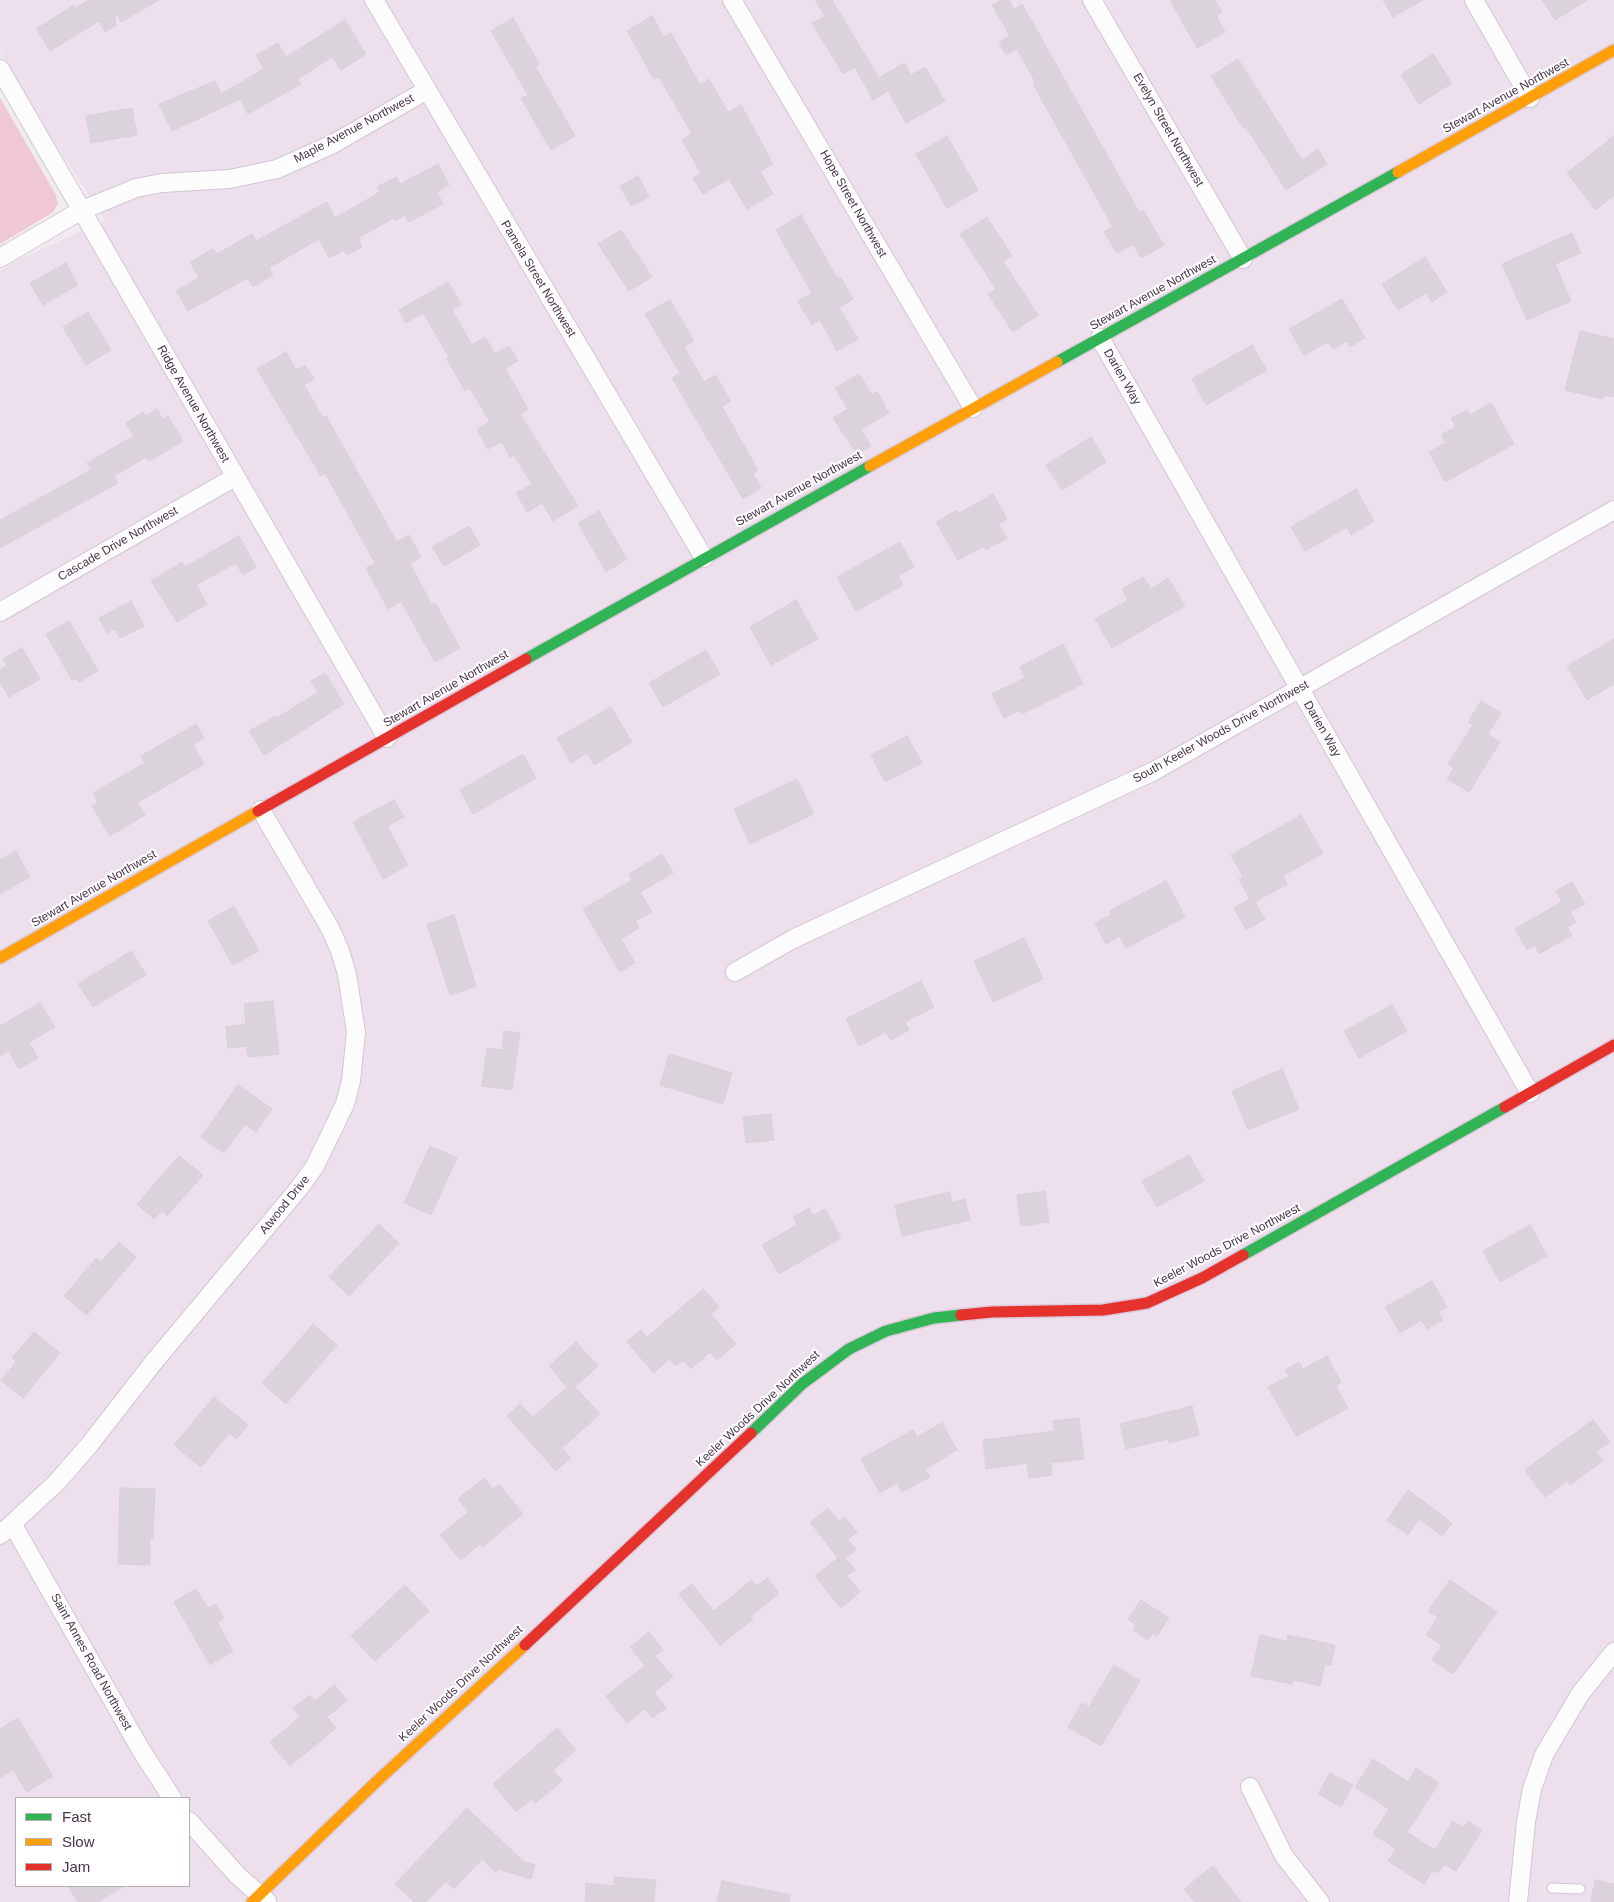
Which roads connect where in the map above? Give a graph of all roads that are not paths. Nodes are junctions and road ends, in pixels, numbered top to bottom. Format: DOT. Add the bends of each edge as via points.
graph roads {
  1 [pos="374,0"];
  2 [pos="732,0"];
  3 [pos="1092,0"];
  4 [pos="1474,0"];
  5 [pos="1614,50"];
  6 [pos="0,69"];
  7 [pos="426,90"];
  8 [pos="1530,98"];
  9 [pos="80,211"];
  10 [pos="0,258"];
  11 [pos="1243,259"];
  12 [pos="1100,338"];
  13 [pos="973,408"];
  14 [pos="235,476"];
  15 [pos="1614,510"];
  16 [pos="704,558"];
  17 [pos="0,612"];
  18 [pos="1300,689"];
  19 [pos="387,738"];
  20 [pos="261,810"];
  21 [pos="0,958"];
  22 [pos="735,972"];
  23 [pos="1614,1045"];
  24 [pos="1530,1093"];
  25 [pos="6,1530"];
  26 [pos="1614,1652"];
  27 [pos="1250,1787"];
  28 [pos="171,1797"];
  29 [pos="190,1822"];
  30 [pos="1552,1888"];
  31 [pos="1580,1890"];
  32 [pos="260,1900"];
  33 [pos="1320,1902"];
  34 [pos="1518,1902"];
  1 -- 7 [label="street, Pamela Street Northwest"];
  2 -- 13 [label="street, Hope Street Northwest"];
  3 -- 11 [label="street, Evelyn Street Northwest"];
  4 -- 8 [label="street"];
  5 -- 8 [label="street, Stewart Avenue Northwest"];
  6 -- 9 [label="street, Ridge Avenue Northwest"];
  7 -- 9 [label="street, Maple Avenue Northwest" via="331,144 277,169 230,179 136,188"];
  7 -- 16 [label="street, Pamela Street Northwest"];
  8 -- 11 [label="street, Stewart Avenue Northwest"];
  9 -- 10 [label="street, Maple Avenue Northwest"];
  9 -- 14 [label="street, Ridge Avenue Northwest"];
  11 -- 12 [label="street, Stewart Avenue Northwest"];
  12 -- 13 [label="street, Stewart Avenue Northwest"];
  12 -- 18 [label="street, Darien Way"];
  13 -- 16 [label="street, Stewart Avenue Northwest"];
  14 -- 17 [label="street, Cascade Drive Northwest"];
  14 -- 19 [label="street, Ridge Avenue Northwest"];
  15 -- 18 [label="street, South Keeler Woods Drive Northwest"];
  16 -- 19 [label="street, Stewart Avenue Northwest"];
  18 -- 22 [label="street, South Keeler Woods Drive Northwest" via="1154,771 793,939"];
  18 -- 24 [label="street, Darien Way"];
  19 -- 20 [label="street, Stewart Avenue Northwest"];
  20 -- 21 [label="street, Stewart Avenue Northwest"];
  20 -- 25 [label="street, Atwood Drive" via="330,928 347,974 356,1032 345,1104 316,1166 300,1187 90,1444 58,1481"];
  23 -- 24 [label="street, Keeler Woods Drive Northwest"];
  24 -- 32 [label="street, Keeler Woods Drive Northwest" via="1202,1278 1147,1303 1103,1310 992,1312 934,1318 886,1331 849,1349 802,1384 656,1524 376,1782"];
  25 -- 28 [label="street, Saint Annes Road Northwest"];
  26 -- 34 [label="street" via="1580,1694 1544,1755 1532,1789 1526,1822"];
  27 -- 33 [label="street" via="1284,1856"];
  29 -- 32 [label="street"];
  30 -- 31 [label="lane"];
}
